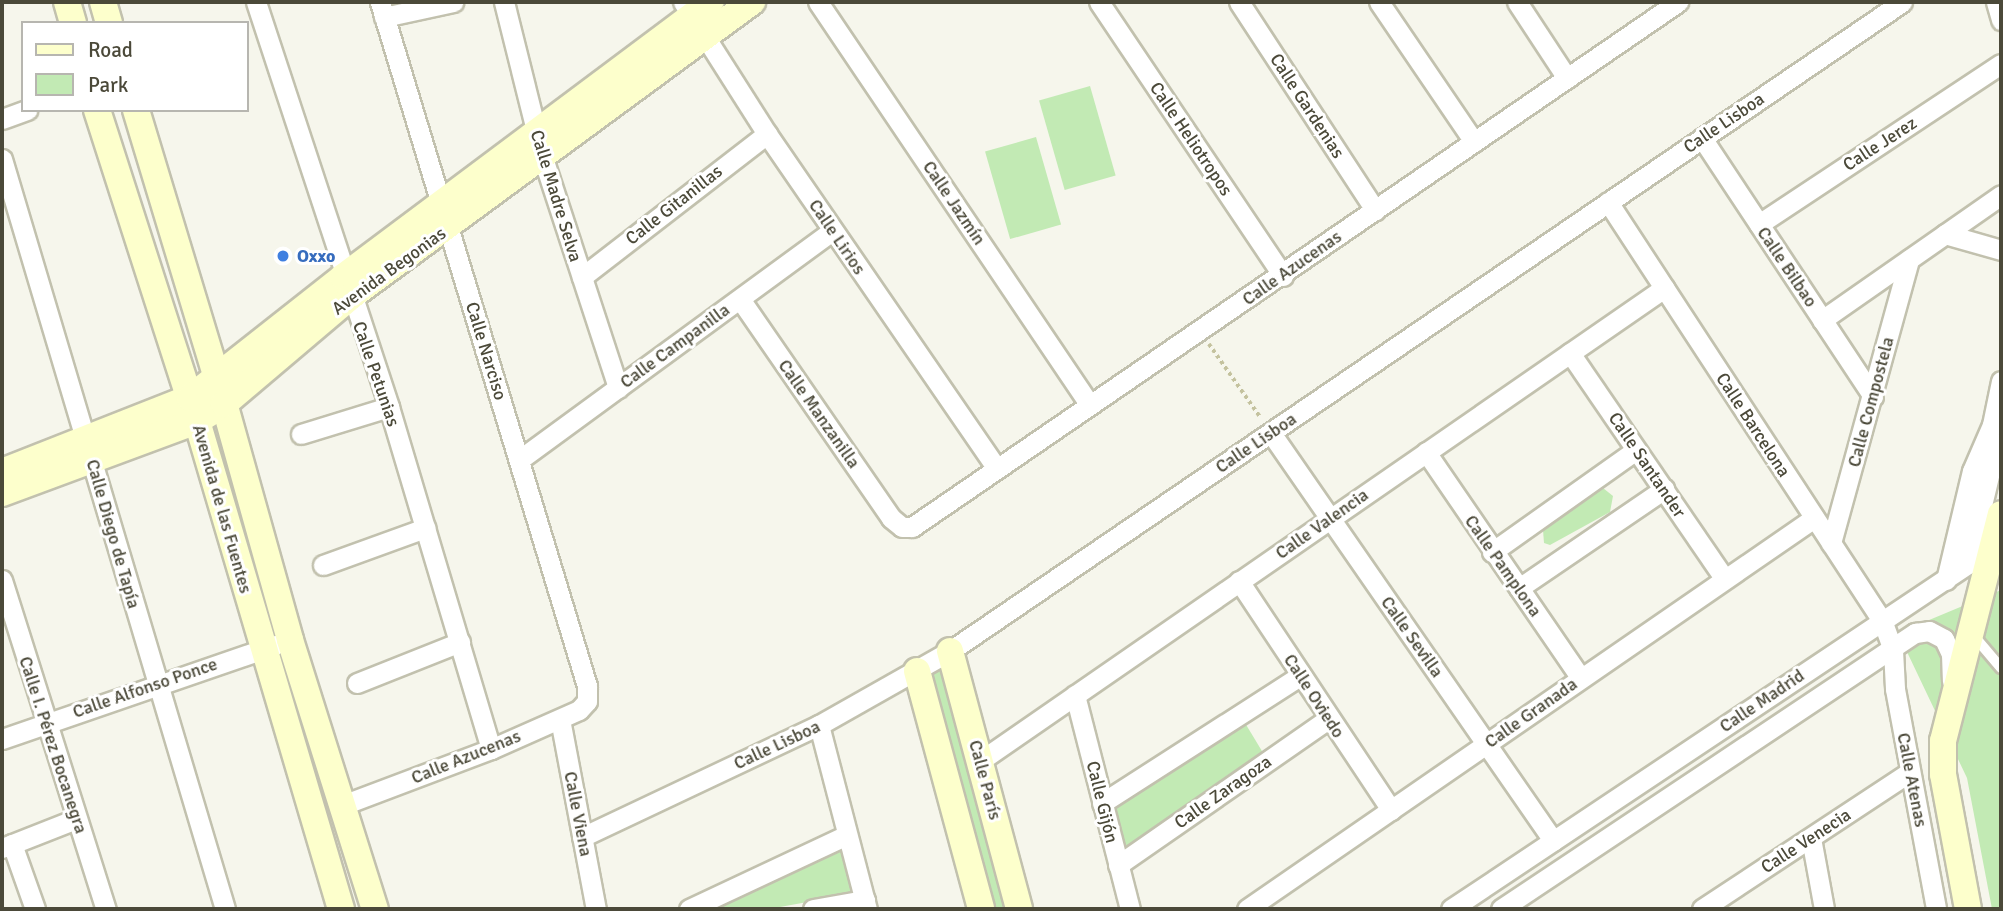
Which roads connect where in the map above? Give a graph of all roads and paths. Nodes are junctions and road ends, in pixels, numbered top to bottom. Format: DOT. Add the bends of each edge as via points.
graph roads {
  1 [pos="67,2"];
  2 [pos="103,2"];
  3 [pos="256,2"];
  4 [pos="453,2"];
  5 [pos="504,2"];
  6 [pos="752,2"];
  7 [pos="818,2"];
  8 [pos="1099,2"];
  9 [pos="1238,2"];
  10 [pos="1379,2"];
  11 [pos="1517,2"];
  12 [pos="1678,2"];
  13 [pos="1902,2"];
  14 [pos="1996,2"];
  15 [pos="1656,8"];
  16 [pos="382,9"];
  17 [pos="697,15"];
  18 [pos="2001,20"];
  19 [pos="72,21"];
  20 [pos="108,21"];
  21 [pos="2001,64"];
  22 [pos="1567,78"];
  23 [pos="21,112"];
  24 [pos="98,112"];
  25 [pos="137,112"];
  26 [pos="2,119"];
  27 [pos="767,134"];
  28 [pos="1702,138"];
  29 [pos="1474,142"];
  30 [pos="540,147"];
  31 [pos="2,159"];
  32 [pos="2001,195"];
  33 [pos="1608,202"];
  34 [pos="1375,210"];
  35 [pos="445,216"];
  36 [pos="1759,224"];
  37 [pos="832,231"];
  38 [pos="1945,234"];
  39 [pos="2001,250"];
  40 [pos="1909,260"];
  41 [pos="1283,276"];
  42 [pos="582,277"];
  43 [pos="346,287"];
  44 [pos="1664,288"];
  45 [pos="740,299"];
  46 [pos="1822,320"];
  47 [pos="1200,331"];
  48 [pos="1570,353"];
  49 [pos="217,378"];
  50 [pos="2001,381"];
  51 [pos="618,388"];
  52 [pos="1872,396"];
  53 [pos="224,404"];
  54 [pos="1090,405"];
  55 [pos="389,407"];
  56 [pos="194,409"];
  57 [pos="1271,433"];
  58 [pos="301,434"];
  59 [pos="2001,443"];
  60 [pos="88,450"];
  61 [pos="1636,450"];
  62 [pos="1426,452"];
  63 [pos="519,460"];
  64 [pos="997,469"];
  65 [pos="2,472"];
  66 [pos="1664,489"];
  67 [pos="2,493"];
  68 [pos="2001,514"];
  69 [pos="1330,518"];
  70 [pos="1814,518"];
  71 [pos="902,527"];
  72 [pos="425,528"];
  73 [pos="1831,543"];
  74 [pos="1492,552"];
  75 [pos="323,565"];
  76 [pos="1724,578"];
  77 [pos="2,580"];
  78 [pos="1946,580"];
  79 [pos="1239,581"];
  80 [pos="1518,588"];
  81 [pos="5,607"];
  82 [pos="1882,620"];
  83 [pos="1973,636"];
  84 [pos="290,640"];
  85 [pos="460,642"];
  86 [pos="262,649"];
  87 [pos="1893,650"];
  88 [pos="950,651"];
  89 [pos="2001,668"];
  90 [pos="917,671"];
  91 [pos="1300,676"];
  92 [pos="1581,678"];
  93 [pos="155,682"];
  94 [pos="358,683"];
  95 [pos="1075,695"];
  96 [pos="1953,699"];
  97 [pos="587,701"];
  98 [pos="560,719"];
  99 [pos="1328,719"];
  100 [pos="47,723"];
  101 [pos="819,725"];
  102 [pos="2,739"];
  103 [pos="1486,744"];
  104 [pos="491,749"];
  105 [pos="980,761"];
  106 [pos="1910,772"];
  107 [pos="1102,803"];
  108 [pos="340,806"];
  109 [pos="1391,810"];
  110 [pos="76,819"];
  111 [pos="847,835"];
  112 [pos="582,836"];
  113 [pos="1811,838"];
  114 [pos="1553,841"];
  115 [pos="7,846"];
  116 [pos="1118,865"];
  117 [pos="1514,867"];
  118 [pos="1528,900"];
  119 [pos="866,905"];
  120 [pos="35,909"];
  121 [pos="106,909"];
  122 [pos="225,909"];
  123 [pos="341,909"];
  124 [pos="375,909"];
  125 [pos="596,909"];
  126 [pos="690,909"];
  127 [pos="813,909"];
  128 [pos="981,909"];
  129 [pos="1019,909"];
  130 [pos="1130,909"];
  131 [pos="1247,909"];
  132 [pos="1451,909"];
  133 [pos="1501,909"];
  134 [pos="1702,909"];
  135 [pos="1824,909"];
  136 [pos="1936,909"];
  137 [pos="1968,909"];
  1 -- 19 [label="main road"];
  2 -- 20 [label="main road"];
  3 -- 43 [label="street, Calle Petunias"];
  4 -- 16 [label="street"];
  5 -- 30 [label="street, Calle Madre Selva"];
  6 -- 17 [label="main road, Avenida Begonias"];
  7 -- 54 [label="street, Calle Jazmín"];
  8 -- 41 [label="street, Calle Heliotropos"];
  9 -- 34 [label="street, Calle Gardenias"];
  10 -- 29 [label="street"];
  11 -- 22 [label="street"];
  12 -- 15 [label="street, Calle Azucenas"];
  13 -- 28 [label="street, Calle Lisboa"];
  14 -- 18 [label="street"];
  15 -- 22 [label="street, Calle Azucenas"];
  16 -- 35 [label="street, Calle Narciso"];
  17 -- 27 [label="street, Calle Lirios"];
  17 -- 30 [label="main road, Avenida Begonias"];
  21 -- 36 [label="street, Calle Jerez"];
  22 -- 29 [label="street, Calle Azucenas"];
  23 -- 26 [label="street"];
  24 -- 56 [label="main road, Avenida de las Fuentes"];
  25 -- 49 [label="main road, Avenida de las Fuentes"];
  27 -- 37 [label="street, Calle Lirios"];
  27 -- 42 [label="street, Calle Gitanillas"];
  28 -- 33 [label="street, Calle Lisboa"];
  28 -- 36 [label="street, Calle Bilbao"];
  29 -- 34 [label="street, Calle Azucenas"];
  30 -- 35 [label="main road, Avenida Begonias"];
  30 -- 42 [label="street, Calle Madre Selva"];
  31 -- 60 [label="street, Calle Diego de Tapía"];
  32 -- 38 [label="street"];
  33 -- 44 [label="street, Calle Barcelona"];
  33 -- 57 [label="street, Calle Lisboa"];
  34 -- 41 [label="street, Calle Azucenas"];
  35 -- 43 [label="main road, Avenida Begonias"];
  35 -- 63 [label="street, Calle Narciso"];
  36 -- 46 [label="street, Calle Bilbao"];
  37 -- 45 [label="street, Calle Campanilla"];
  37 -- 64 [label="street, Calle Lirios"];
  38 -- 39 [label="street"];
  38 -- 40 [label="street"];
  40 -- 46 [label="street"];
  40 -- 52 [label="street, Calle Compostela"];
  41 -- 47 [label="street, Calle Azucenas"];
  42 -- 51 [label="street, Calle Madre Selva"];
  43 -- 49 [label="main road, Avenida Begonias"];
  43 -- 53 [label="main road, Avenida Begonias"];
  43 -- 55 [label="street, Calle Petunias"];
  44 -- 48 [label="street, Calle Valencia"];
  44 -- 70 [label="street, Calle Barcelona"];
  45 -- 51 [label="street, Calle Campanilla"];
  45 -- 71 [label="street, Calle Manzanilla" via="891,518"];
  46 -- 52 [label="street, Calle Bilbao"];
  47 -- 54 [label="street, Calle Azucenas"];
  47 -- 57 [label="path"];
  48 -- 61 [label="street, Calle Santander"];
  48 -- 62 [label="street, Calle Valencia"];
  49 -- 53 [label="main road, Avenida de las Fuentes"];
  49 -- 56 [label="main road, Avenida Begonias"];
  50 -- 78 [label="street" via="1992,425 1972,471"];
  51 -- 63 [label="street, Calle Campanilla"];
  52 -- 73 [label="street, Calle Compostela"];
  53 -- 56 [label="main road, Avenida Begonias"];
  53 -- 84 [label="main road, Avenida de las Fuentes"];
  54 -- 64 [label="street, Calle Azucenas"];
  55 -- 58 [label="street"];
  55 -- 72 [label="street, Calle Petunias"];
  56 -- 60 [label="main road, Avenida Begonias"];
  56 -- 86 [label="main road, Avenida de las Fuentes"];
  57 -- 69 [label="street, Calle Sevilla"];
  57 -- 88 [label="street, Calle Lisboa"];
  59 -- 78 [label="street, Calle Madrid" via="1993,459 1968,564"];
  60 -- 65 [label="main road, Avenida Begonias"];
  60 -- 67 [label="main road, Avenida Begonias"];
  60 -- 93 [label="street, Calle Diego de Tapía"];
  61 -- 66 [label="street, Calle Santander"];
  61 -- 74 [label="street"];
  62 -- 69 [label="street, Calle Valencia"];
  62 -- 74 [label="street, Calle Pamplona"];
  63 -- 97 [label="street, Calle Narciso" via="587,686"];
  64 -- 71 [label="street, Calle Azucenas" via="921,522"];
  66 -- 76 [label="street, Calle Santander"];
  66 -- 80 [label="street"];
  68 -- 83 [label="main road"];
  69 -- 79 [label="street, Calle Valencia"];
  69 -- 103 [label="street, Calle Sevilla"];
  70 -- 73 [label="street, Calle Barcelona"];
  70 -- 76 [label="street, Calle Granada"];
  72 -- 75 [label="street"];
  72 -- 85 [label="street, Calle Petunias"];
  73 -- 82 [label="street, Calle Barcelona"];
  74 -- 80 [label="street, Calle Pamplona"];
  76 -- 92 [label="street, Calle Granada"];
  77 -- 81 [label="street, Calle I. Pérez Bocanegra"];
  78 -- 82 [label="street, Calle Madrid"];
  79 -- 91 [label="street, Calle Oviedo"];
  79 -- 95 [label="street, Calle Valencia"];
  80 -- 92 [label="street, Calle Pamplona"];
  81 -- 100 [label="street, Calle I. Pérez Bocanegra"];
  82 -- 87 [label="street, Calle Barcelona"];
  82 -- 114 [label="street, Calle Madrid"];
  83 -- 89 [label="lane"];
  83 -- 96 [label="main road"];
  84 -- 86 [label="street, Calle Alfonso Ponce"];
  84 -- 108 [label="main road, Avenida de las Fuentes"];
  85 -- 94 [label="street"];
  85 -- 104 [label="street, Calle Petunias"];
  86 -- 93 [label="street, Calle Alfonso Ponce"];
  86 -- 123 [label="main road, Avenida de las Fuentes"];
  87 -- 96 [label="street, Calle Madrid" via="1915,633 1930,631 1944,639 1951,654"];
  87 -- 106 [label="street, Calle Atenas"];
  87 -- 118 [label="street, Calle Madrid"];
  88 -- 90 [label="street, Calle Lisboa"];
  88 -- 105 [label="main road, Calle París"];
  90 -- 101 [label="street, Calle Lisboa"];
  90 -- 128 [label="main road"];
  91 -- 99 [label="street, Calle Oviedo"];
  91 -- 107 [label="street"];
  92 -- 103 [label="street, Calle Granada"];
  93 -- 100 [label="street, Calle Alfonso Ponce"];
  93 -- 122 [label="street, Calle Diego de Tapía"];
  95 -- 105 [label="street, Calle Valencia"];
  95 -- 107 [label="street, Calle Gijón"];
  96 -- 137 [label="main road" via="1943,741 1943,774"];
  97 -- 98 [label="street, Calle Azucenas"];
  98 -- 104 [label="street, Calle Azucenas"];
  98 -- 112 [label="street, Calle Viena"];
  99 -- 109 [label="street, Calle Oviedo"];
  99 -- 116 [label="street, Calle Zaragoza"];
  100 -- 102 [label="street, Calle Alfonso Ponce"];
  100 -- 110 [label="street, Calle I. Pérez Bocanegra"];
  101 -- 111 [label="street"];
  101 -- 112 [label="street, Calle Lisboa"];
  103 -- 109 [label="street, Calle Granada"];
  103 -- 114 [label="street, Calle Sevilla"];
  104 -- 108 [label="street, Calle Azucenas"];
  105 -- 129 [label="main road, Calle París"];
  106 -- 113 [label="street, Calle Venecia"];
  106 -- 136 [label="street, Calle Atenas"];
  107 -- 116 [label="street, Calle Gijón"];
  108 -- 124 [label="main road, Avenida de las Fuentes"];
  109 -- 131 [label="street, Calle Granada"];
  110 -- 115 [label="street"];
  110 -- 121 [label="street, Calle I. Pérez Bocanegra"];
  111 -- 119 [label="street"];
  111 -- 126 [label="street"];
  112 -- 125 [label="street, Calle Viena"];
  113 -- 134 [label="street, Calle Venecia"];
  113 -- 135 [label="street"];
  114 -- 117 [label="street, Calle Madrid"];
  115 -- 120 [label="street"];
  116 -- 130 [label="street, Calle Gijón"];
  117 -- 118 [label="street"];
  117 -- 132 [label="street, Calle Madrid"];
  118 -- 133 [label="street, Calle Madrid"];
  119 -- 127 [label="street"];
}
